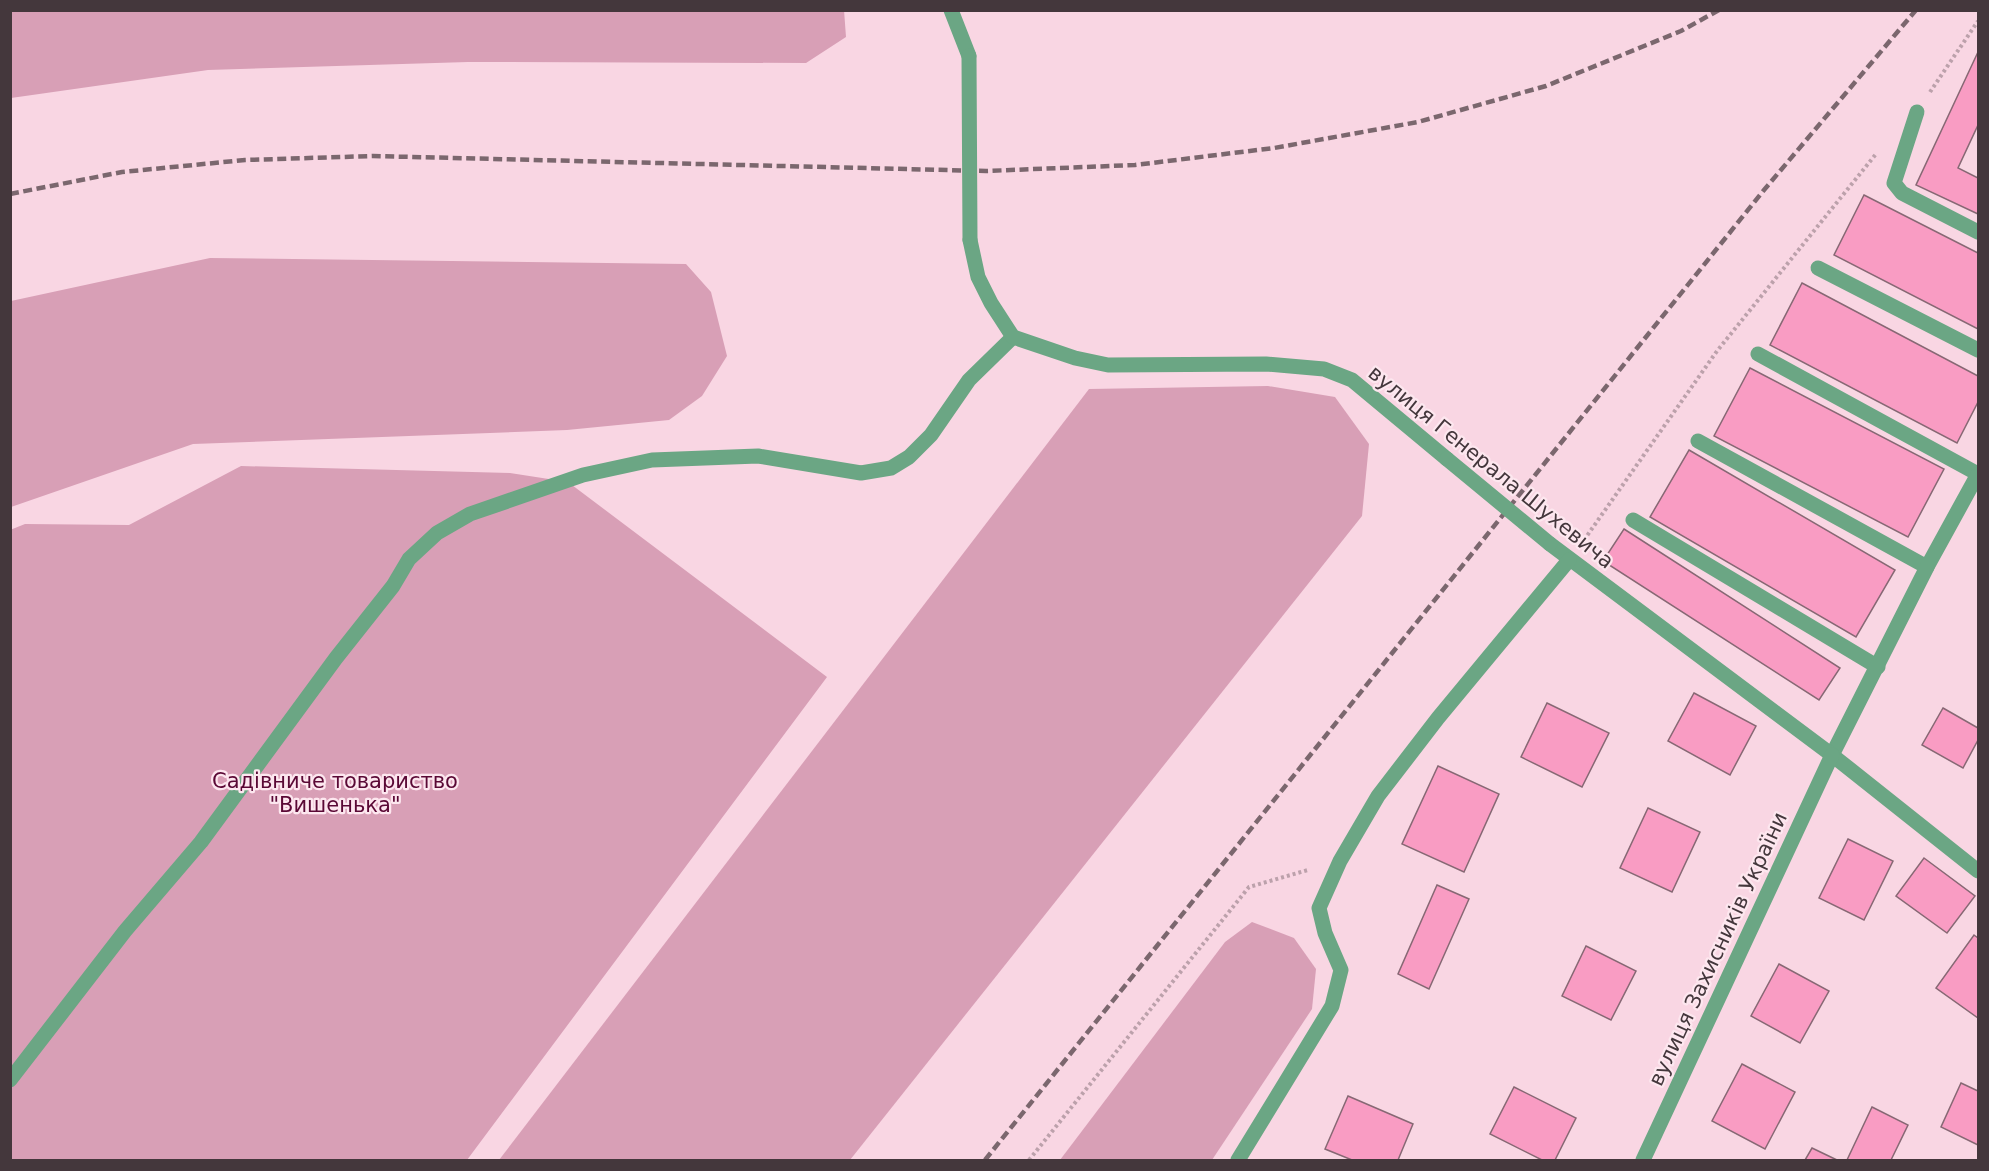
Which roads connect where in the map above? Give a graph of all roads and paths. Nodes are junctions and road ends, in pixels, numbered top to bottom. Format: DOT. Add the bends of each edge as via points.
graph roads {
  1 [pos="951,10"];
  2 [pos="1978,21"];
  3 [pos="1917,112"];
  4 [pos="1880,149"];
  5 [pos="1978,232"];
  6 [pos="1818,268"];
  7 [pos="1013,337"];
  8 [pos="1978,350"];
  9 [pos="1758,354"];
  10 [pos="1698,441"];
  11 [pos="1978,474"];
  12 [pos="1633,520"];
  13 [pos="1569,560"];
  14 [pos="1928,567"];
  15 [pos="1878,666"];
  16 [pos="1832,755"];
  17 [pos="1340,861"];
  18 [pos="1978,871"];
  19 [pos="10,1080"];
  20 [pos="1029,1161"];
  21 [pos="1238,1161"];
  22 [pos="1643,1161"];
  1 -- 7 [label="street, bridge" via="969,56 970,240 978,277"];
  2 -- 3 [label="path"];
  3 -- 5 [label="street" via="1894,183 1902,193"];
  4 -- 13 [label="path" via="1716,351"];
  6 -- 8 [label="street"];
  7 -- 13 [label="street, вулиця Генерала Шухевича, bridge" via="1108,365 1266,364 1324,369 1352,380"];
  7 -- 19 [label="street" via="969,380 931,435 891,468 861,474 758,456 652,460 582,476 470,514 438,533 409,559 393,586 201,842 125,931"];
  9 -- 11 [label="street"];
  10 -- 14 [label="street"];
  11 -- 14 [label="street, вулиця Захисників України"];
  12 -- 15 [label="street"];
  13 -- 16 [label="street, вулиця Генерала Шухевича"];
  13 -- 17 [label="street" via="1384,787"];
  14 -- 15 [label="street, вулиця Захисників України"];
  15 -- 16 [label="street, вулиця Захисників України"];
  16 -- 18 [label="street, вулиця Генерала Шухевича"];
  16 -- 22 [label="street, вулиця Захисників України"];
  17 -- 20 [label="path" via="1249,887"];
  17 -- 21 [label="street" via="1319,908 1341,970 1332,1006"];
}
